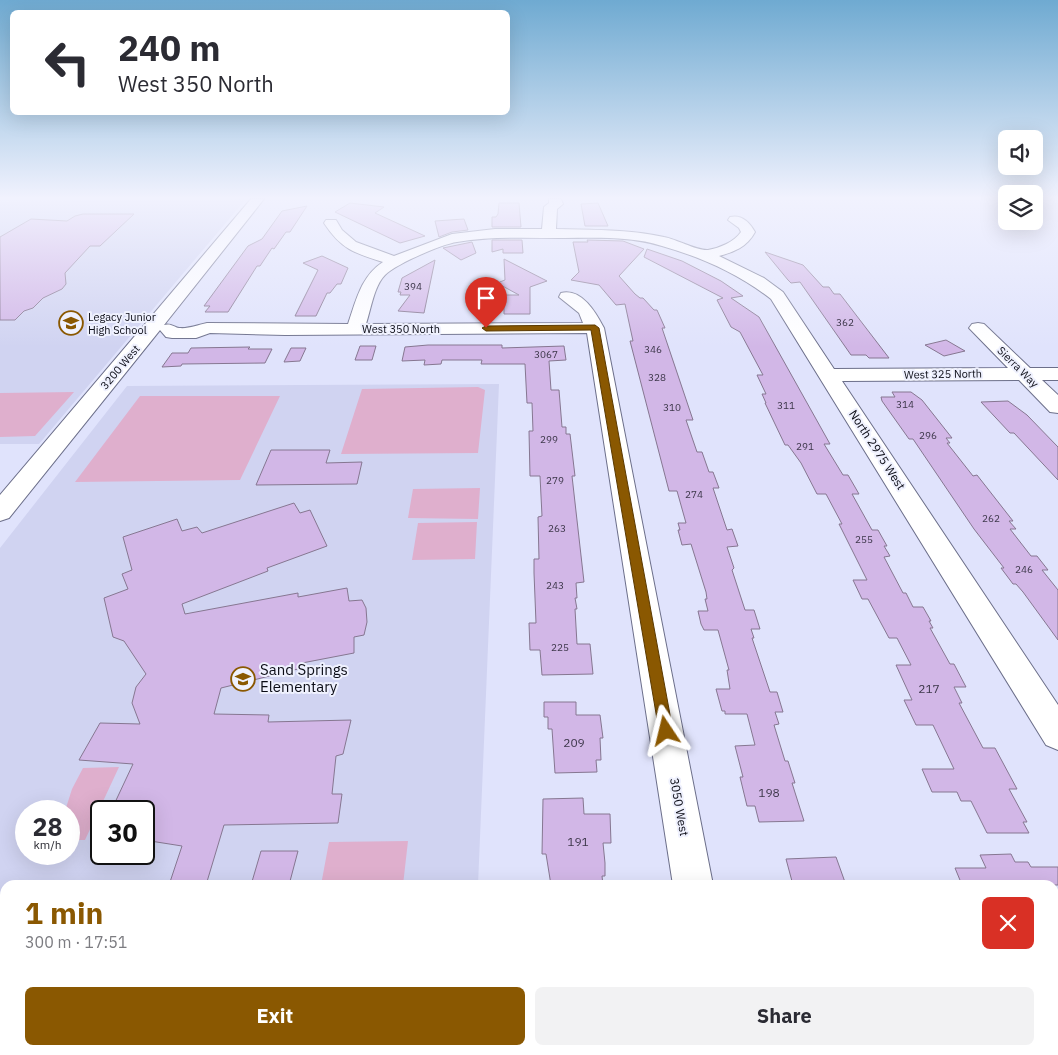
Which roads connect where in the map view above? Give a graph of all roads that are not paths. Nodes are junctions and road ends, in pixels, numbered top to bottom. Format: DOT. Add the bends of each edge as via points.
graph roads {
  1 [pos="221,248"];
  2 [pos="358,248"];
  3 [pos="425,248"];
  4 [pos="685,248"];
  5 [pos="725,248"];
  6 [pos="705,255"];
  7 [pos="395,260"];
  8 [pos="567,297"];
  9 [pos="595,328"];
  10 [pos="978,328"];
  11 [pos="160,329"];
  12 [pos="355,329"];
  13 [pos="1024,374"];
  14 [pos="1058,374"];
  15 [pos="829,376"];
  16 [pos="1058,407"];
  17 [pos="0,511"];
  18 [pos="1058,734"];
  19 [pos="692,880"];
  1 -- 11 [label="street, 3200 West"];
  2 -- 7 [label="street"];
  3 -- 7 [label="street, North 2975 West"];
  4 -- 6 [label="street, North 2975 West"];
  5 -- 6 [label="street"];
  6 -- 15 [label="street, North 2975 West" via="758,281 777,296"];
  7 -- 12 [label="street, North 2975 West" via="372,281"];
  8 -- 9 [label="street, 3050 West" via="586,310"];
  9 -- 12 [label="street, West 350 North"];
  9 -- 19 [label="street, 3050 West"];
  10 -- 13 [label="street, Sierra Way"];
  11 -- 12 [label="street, West 350 North" via="172,333 196,333 207,328"];
  11 -- 17 [label="street, 3200 West"];
  13 -- 14 [label="street, West 325 North"];
  13 -- 15 [label="street, West 325 North"];
  13 -- 16 [label="street, Sierra Way"];
  15 -- 18 [label="street, North 2975 West"];
}
